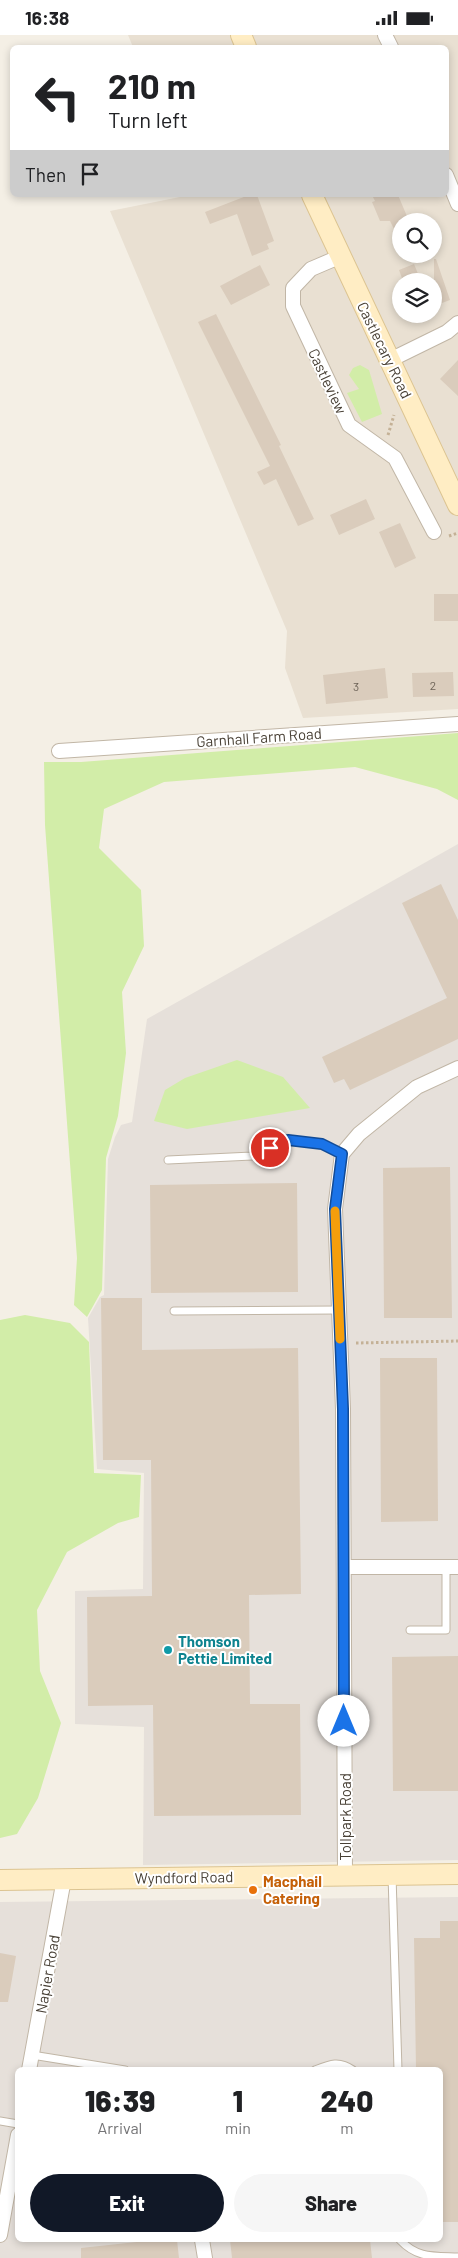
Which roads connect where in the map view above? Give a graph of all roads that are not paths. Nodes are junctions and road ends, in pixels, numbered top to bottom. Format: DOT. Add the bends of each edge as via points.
graph roads {
  1 [pos="449,182"];
  2 [pos="313,197"];
  3 [pos="458,204"];
  4 [pos="339,257"];
  5 [pos="458,323"];
  6 [pos="390,360"];
  7 [pos="458,505"];
  8 [pos="434,532"];
  9 [pos="458,723"];
  10 [pos="59,751"];
  11 [pos="458,1068"];
  12 [pos="342,1154"];
  13 [pos="168,1160"];
  14 [pos="339,1310"];
  15 [pos="174,1311"];
  16 [pos="344,1567"];
  17 [pos="452,1567"];
  18 [pos="410,1630"];
  19 [pos="458,1874"];
  20 [pos="392,1875"];
  21 [pos="345,1876"];
  22 [pos="64,1879"];
  23 [pos="0,1880"];
  24 [pos="32,2055"];
  25 [pos="30,2067"];
  26 [pos="106,2067"];
  27 [pos="323,2067"];
  28 [pos="348,2067"];
  29 [pos="398,2067"];
  30 [pos="0,2121"];
  31 [pos="15,2124"];
  32 [pos="15,2152"];
  33 [pos="0,2235"];
  34 [pos="202,2242"];
  35 [pos="402,2242"];
  36 [pos="458,2257"];
  37 [pos="204,2258"];
  1 -- 3 [label="street"];
  2 -- 4 [label="street, Castlecary Road"];
  4 -- 6 [label="street, Castlecary Road"];
  4 -- 8 [label="street, Castleview" via="311,269 293,288 293,306 349,425 395,458"];
  5 -- 6 [label="street" via="447,332"];
  6 -- 7 [label="street, Castlecary Road"];
  9 -- 10 [label="street, Garnhall Farm Road"];
  11 -- 12 [label="street" via="417,1087 358,1134"];
  12 -- 13 [label="lane" via="322,1144 288,1140 252,1156"];
  12 -- 14 [label="street, Tollpark Road" via="335,1209"];
  14 -- 15 [label="lane"];
  14 -- 16 [label="street, Tollpark Road"];
  16 -- 17 [label="street"];
  16 -- 21 [label="street, Tollpark Road"];
  17 -- 18 [label="lane" via="446,1630"];
  19 -- 20 [label="street, Wyndford Road"];
  20 -- 21 [label="street, Wyndford Road"];
  20 -- 29 [label="lane"];
  21 -- 22 [label="street, Wyndford Road"];
  22 -- 23 [label="street, Wyndford Road"];
  22 -- 24 [label="street, Napier Road"];
  24 -- 25 [label="street, Napier Road"];
  24 -- 26 [label="lane"];
  27 -- 28 [label="lane" via="333,2063"];
  30 -- 31 [label="lane"];
  32 -- 33 [label="street"];
  34 -- 37 [label="street"];
  35 -- 36 [label="lane" via="415,2256"];
}
